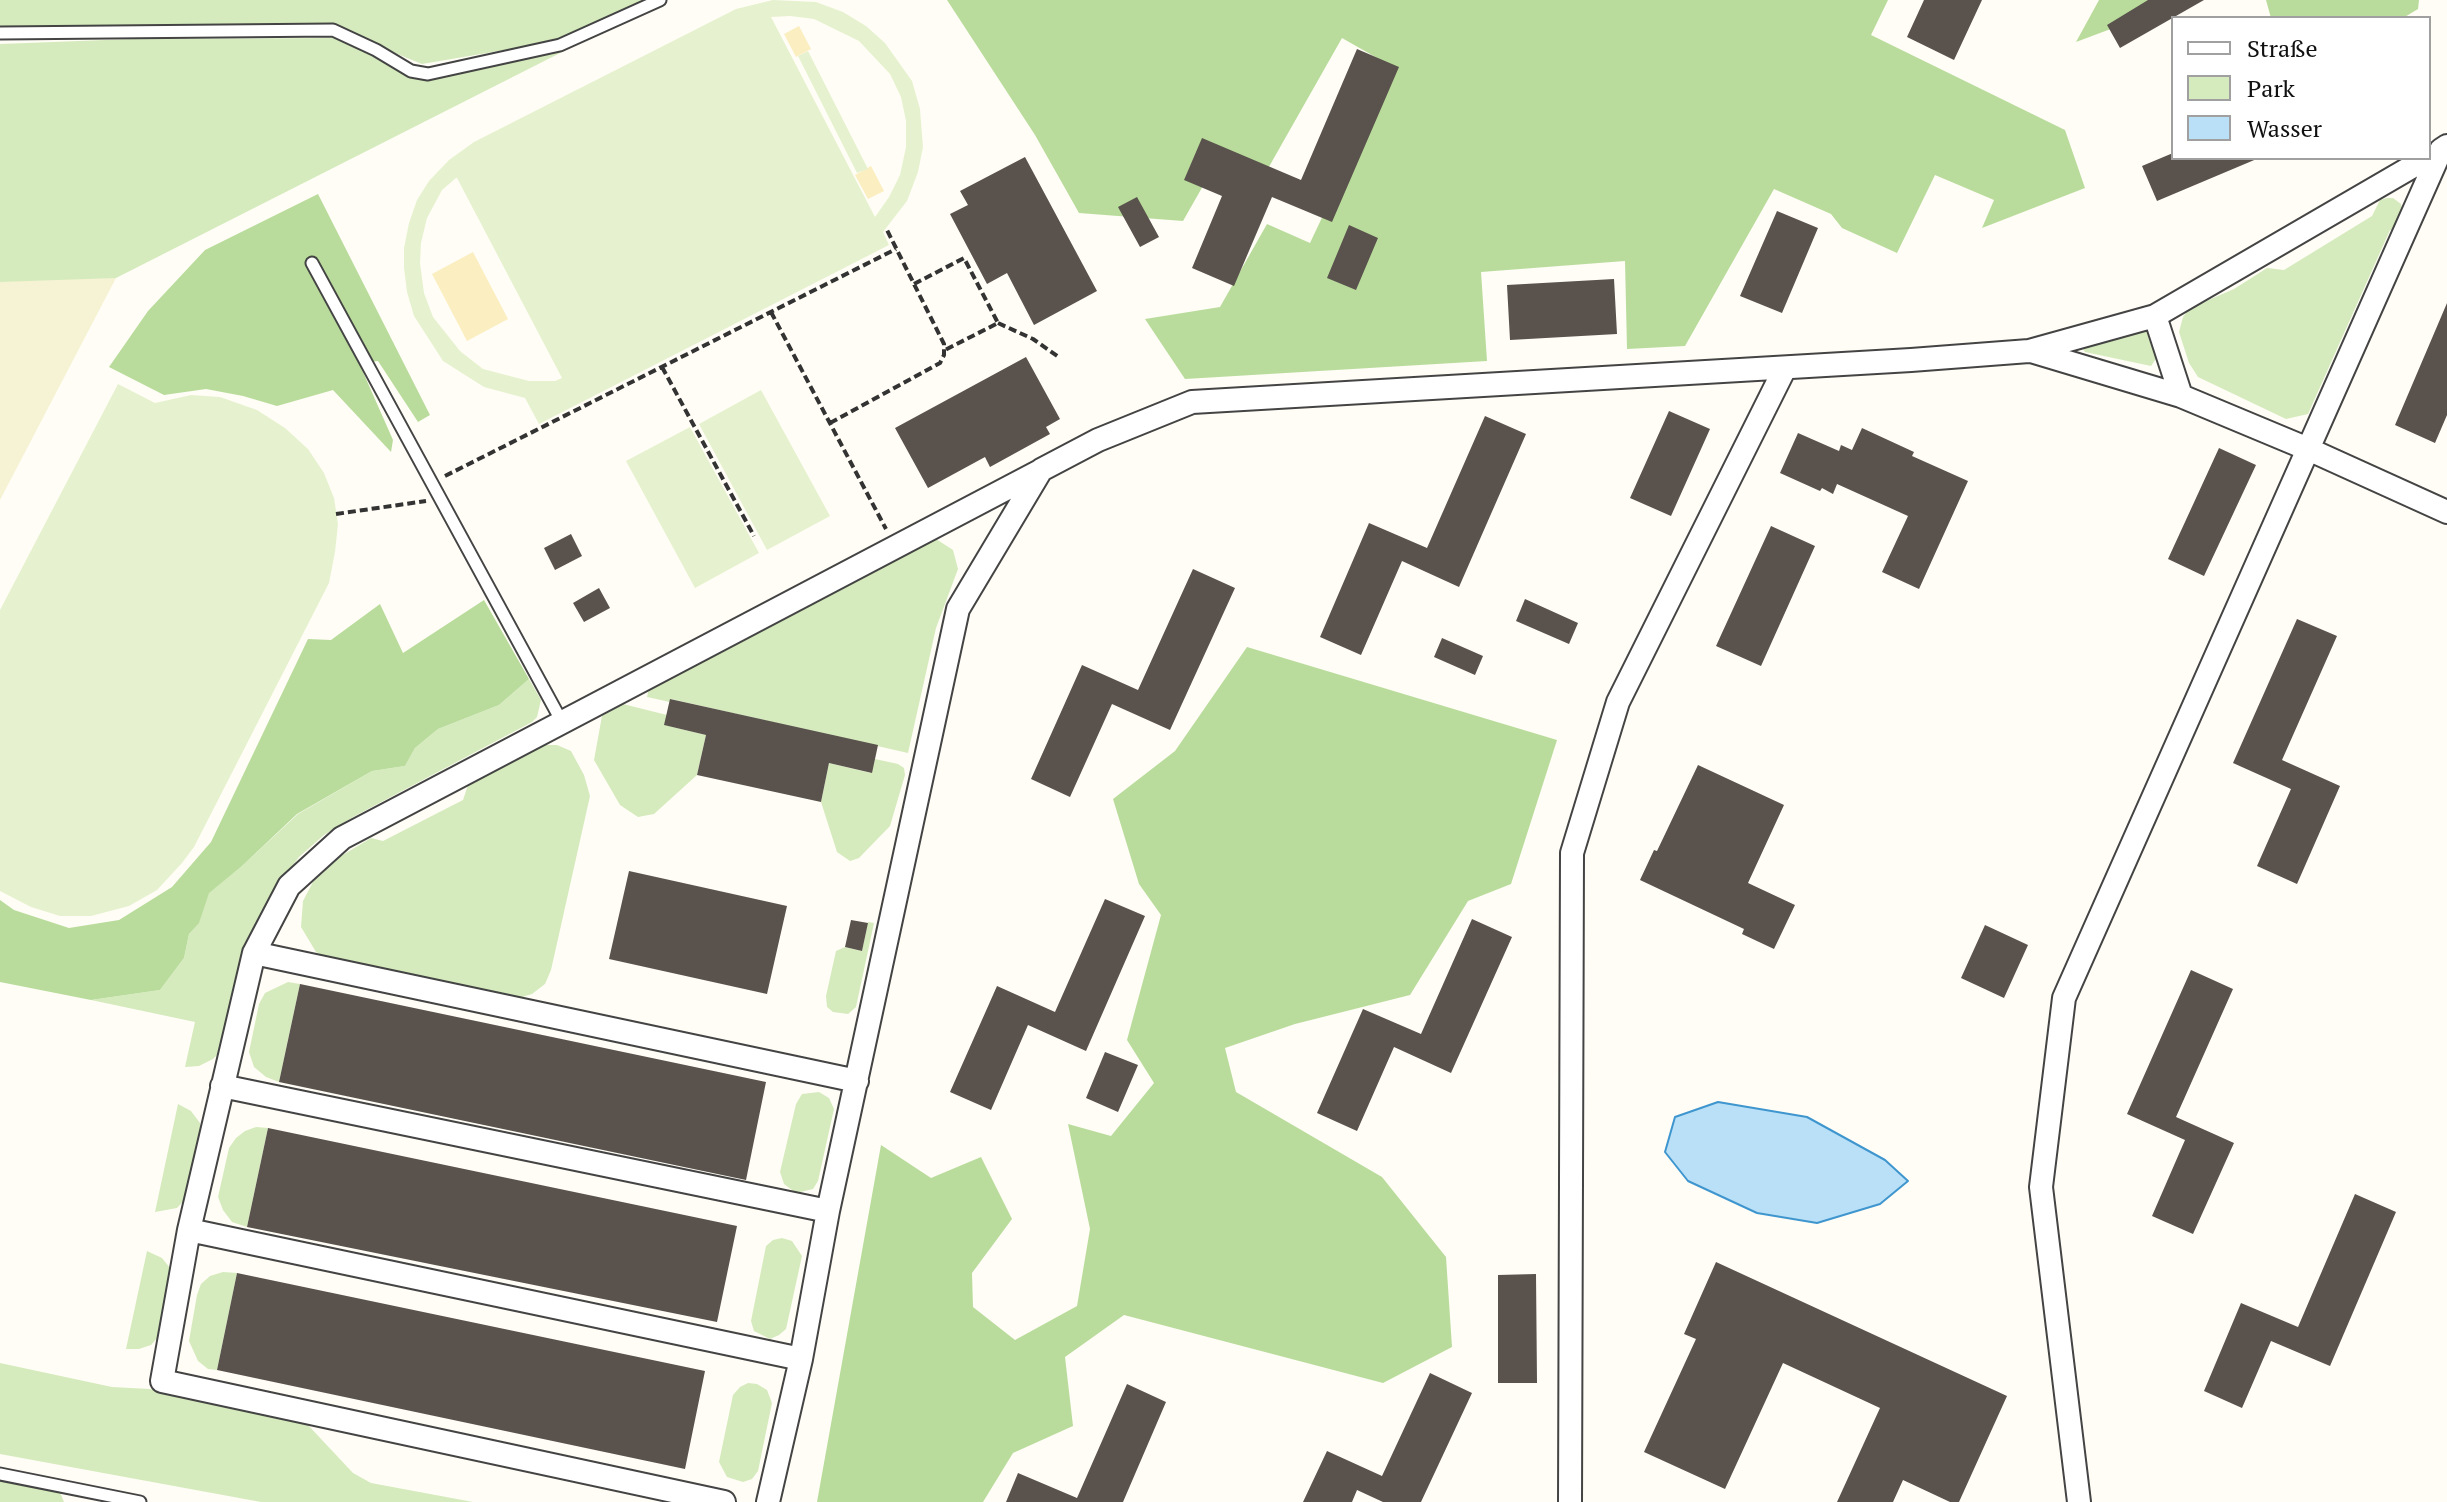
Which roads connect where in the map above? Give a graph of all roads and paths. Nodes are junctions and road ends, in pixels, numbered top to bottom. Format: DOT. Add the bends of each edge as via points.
graph roads {
  1 [pos="660,0"];
  2 [pos="0,33"];
  3 [pos="2436,152"];
  4 [pos="2422,160"];
  5 [pos="886,228"];
  6 [pos="896,249"];
  7 [pos="312,263"];
  8 [pos="914,284"];
  9 [pos="771,312"];
  10 [pos="2155,316"];
  11 [pos="998,323"];
  12 [pos="944,351"];
  13 [pos="2029,351"];
  14 [pos="1060,358"];
  15 [pos="662,367"];
  16 [pos="1785,368"];
  17 [pos="2181,396"];
  18 [pos="830,423"];
  19 [pos="2308,449"];
  20 [pos="1041,470"];
  21 [pos="432,483"];
  22 [pos="440,499"];
  23 [pos="2447,512"];
  24 [pos="336,514"];
  25 [pos="754,536"];
  26 [pos="896,546"];
  27 [pos="562,722"];
  28 [pos="254,953"];
  29 [pos="857,1081"];
  30 [pos="222,1086"];
  31 [pos="828,1211"];
  32 [pos="189,1230"];
  33 [pos="801,1359"];
  34 [pos="0,1474"];
  35 [pos="140,1502"];
  36 [pos="724,1502"];
  37 [pos="768,1502"];
  38 [pos="1570,1502"];
  39 [pos="2079,1502"];
  1 -- 2 [label="lane" via="560,45 428,74 411,71 333,30"];
  3 -- 19 [label="street"];
  4 -- 10 [label="street"];
  5 -- 6 [label="path"];
  6 -- 8 [label="path"];
  6 -- 9 [label="path"];
  7 -- 21 [label="lane"];
  8 -- 11 [label="path" via="964,258"];
  8 -- 12 [label="path"];
  9 -- 15 [label="path"];
  9 -- 18 [label="path"];
  10 -- 13 [label="street"];
  10 -- 17 [label="street"];
  11 -- 12 [label="path"];
  11 -- 14 [label="path"];
  12 -- 18 [label="path" via="940,363"];
  13 -- 16 [label="street"];
  13 -- 17 [label="street"];
  15 -- 21 [label="path"];
  15 -- 25 [label="path"];
  16 -- 20 [label="street" via="1192,402"];
  16 -- 38 [label="street" via="1618,702 1572,853"];
  17 -- 19 [label="street"];
  18 -- 26 [label="path"];
  19 -- 23 [label="street"];
  19 -- 39 [label="street" via="2064,998 2041,1187"];
  20 -- 26 [label="street"];
  20 -- 29 [label="street" via="958,609"];
  21 -- 22 [label="lane"];
  22 -- 24 [label="path"];
  22 -- 27 [label="lane"];
  26 -- 27 [label="street"];
  27 -- 28 [label="street" via="342,838 289,886"];
  28 -- 29 [label="street"];
  28 -- 30 [label="street"];
  29 -- 31 [label="street"];
  30 -- 31 [label="street"];
  30 -- 32 [label="street"];
  31 -- 33 [label="street"];
  32 -- 33 [label="street"];
  32 -- 36 [label="street" via="162,1381"];
  33 -- 37 [label="street"];
  34 -- 35 [label="lane"];
}
